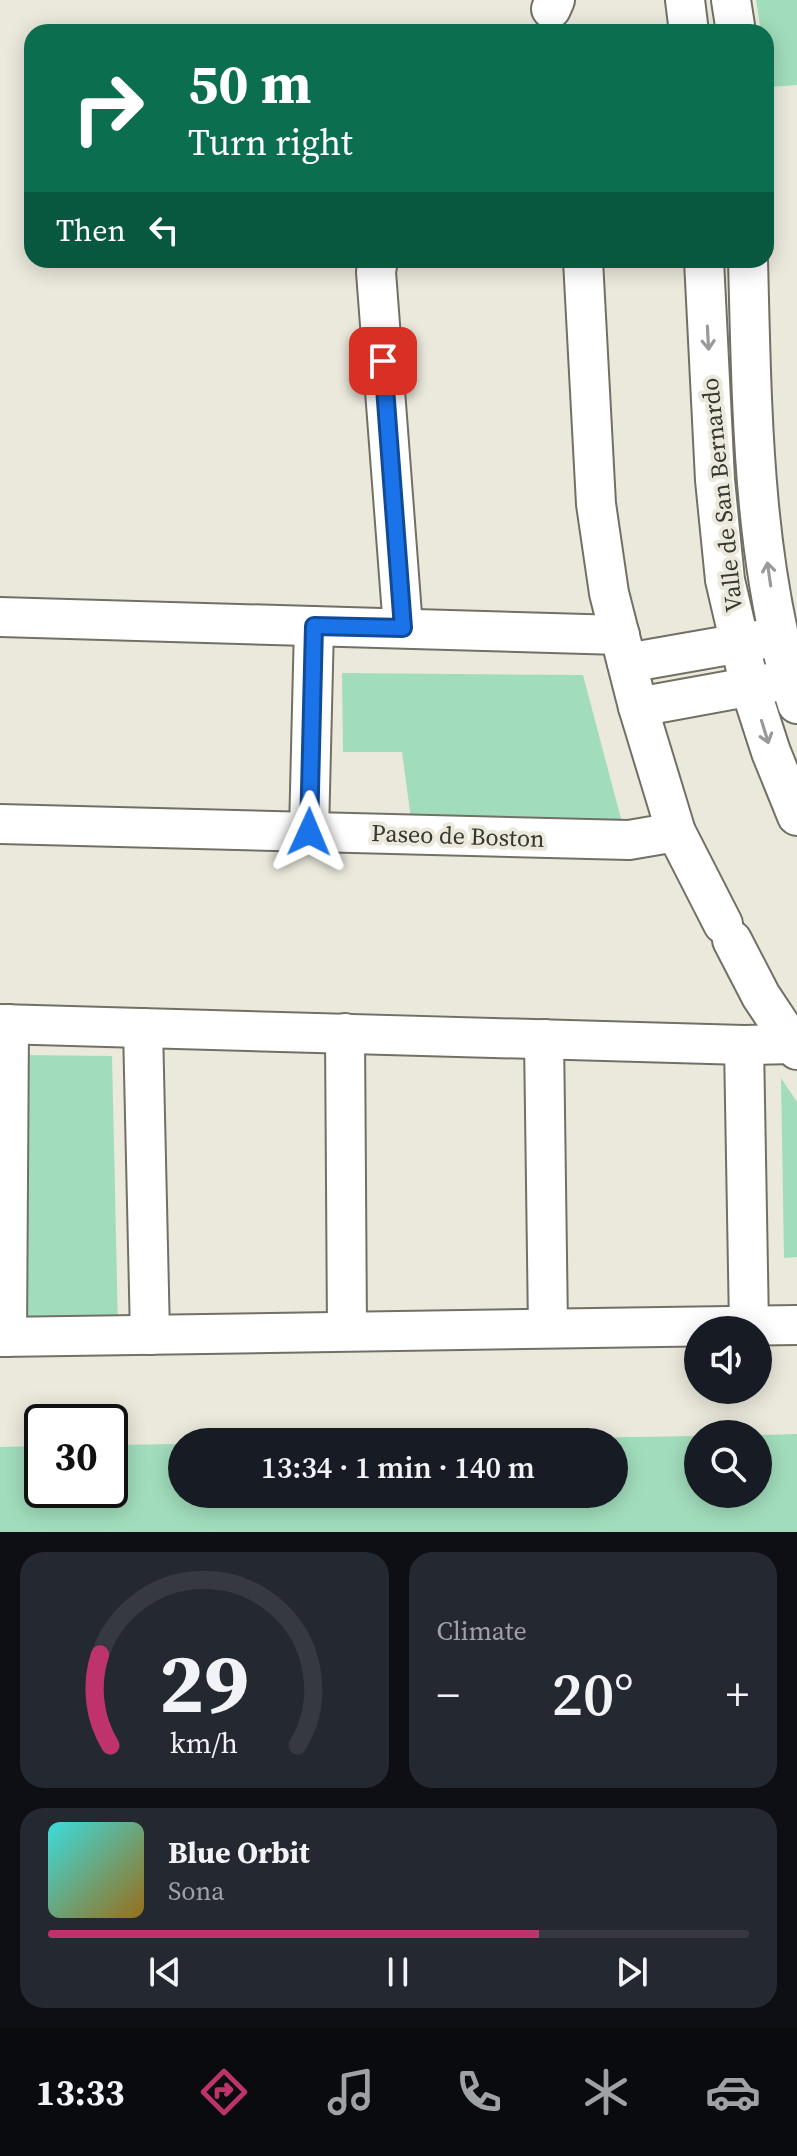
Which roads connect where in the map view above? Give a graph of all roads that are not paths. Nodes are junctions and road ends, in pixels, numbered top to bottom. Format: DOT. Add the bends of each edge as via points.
graph roads {
  1 [pos="685,0"];
  2 [pos="731,0"];
  3 [pos="688,24"];
  4 [pos="735,24"];
  5 [pos="377,268"];
  6 [pos="583,268"];
  7 [pos="704,268"];
  8 [pos="748,268"];
  9 [pos="0,617"];
  10 [pos="314,626"];
  11 [pos="403,628"];
  12 [pos="778,636"];
  13 [pos="739,644"];
  14 [pos="623,649"];
  15 [pos="750,687"];
  16 [pos="793,692"];
  17 [pos="638,707"];
  18 [pos="797,816"];
  19 [pos="0,824"];
  20 [pos="309,832"];
  21 [pos="676,832"];
  22 [pos="4,1024"];
  23 [pos="143,1028"];
  24 [pos="345,1033"];
  25 [pos="544,1039"];
  26 [pos="744,1045"];
  27 [pos="795,1047"];
  28 [pos="749,1316"];
  29 [pos="797,1325"];
  30 [pos="772,1326"];
  31 [pos="684,1327"];
  32 [pos="548,1328"];
  33 [pos="347,1331"];
  34 [pos="150,1335"];
  35 [pos="4,1337"];
  1 -- 3 [label="street"];
  2 -- 4 [label="street"];
  5 -- 11 [label="street"];
  6 -- 14 [label="street" via="596,504"];
  7 -- 13 [label="street, Valle de San Bernardo, one-way" via="715,480 725,580"];
  12 -- 8 [label="street, Valle de San Bernardo, one-way" via="752,431"];
  9 -- 10 [label="street"];
  10 -- 11 [label="street"];
  10 -- 20 [label="street"];
  11 -- 14 [label="street"];
  12 -- 13 [label="street"];
  12 -- 16 [label="street, Valle de San Bernardo"];
  13 -- 14 [label="street"];
  13 -- 15 [label="street, Valle de San Bernardo"];
  14 -- 17 [label="street"];
  15 -- 16 [label="street"];
  15 -- 17 [label="street"];
  15 -- 18 [label="street, Valle de San Bernardo, one-way"];
  17 -- 21 [label="street"];
  19 -- 20 [label="street, Paseo de Boston"];
  20 -- 21 [label="street, Paseo de Boston" via="629,840"];
  21 -- 27 [label="street" via="761,996"];
  22 -- 23 [label="street"];
  22 -- 35 [label="street"];
  23 -- 24 [label="street"];
  23 -- 34 [label="street"];
  24 -- 25 [label="street"];
  24 -- 33 [label="street"];
  25 -- 26 [label="street"];
  25 -- 32 [label="street"];
  26 -- 27 [label="street"];
  26 -- 28 [label="street"];
  29 -- 30 [label="street"];
  31 -- 32 [label="street"];
  32 -- 33 [label="street"];
  33 -- 34 [label="street"];
  34 -- 35 [label="street"];
}
